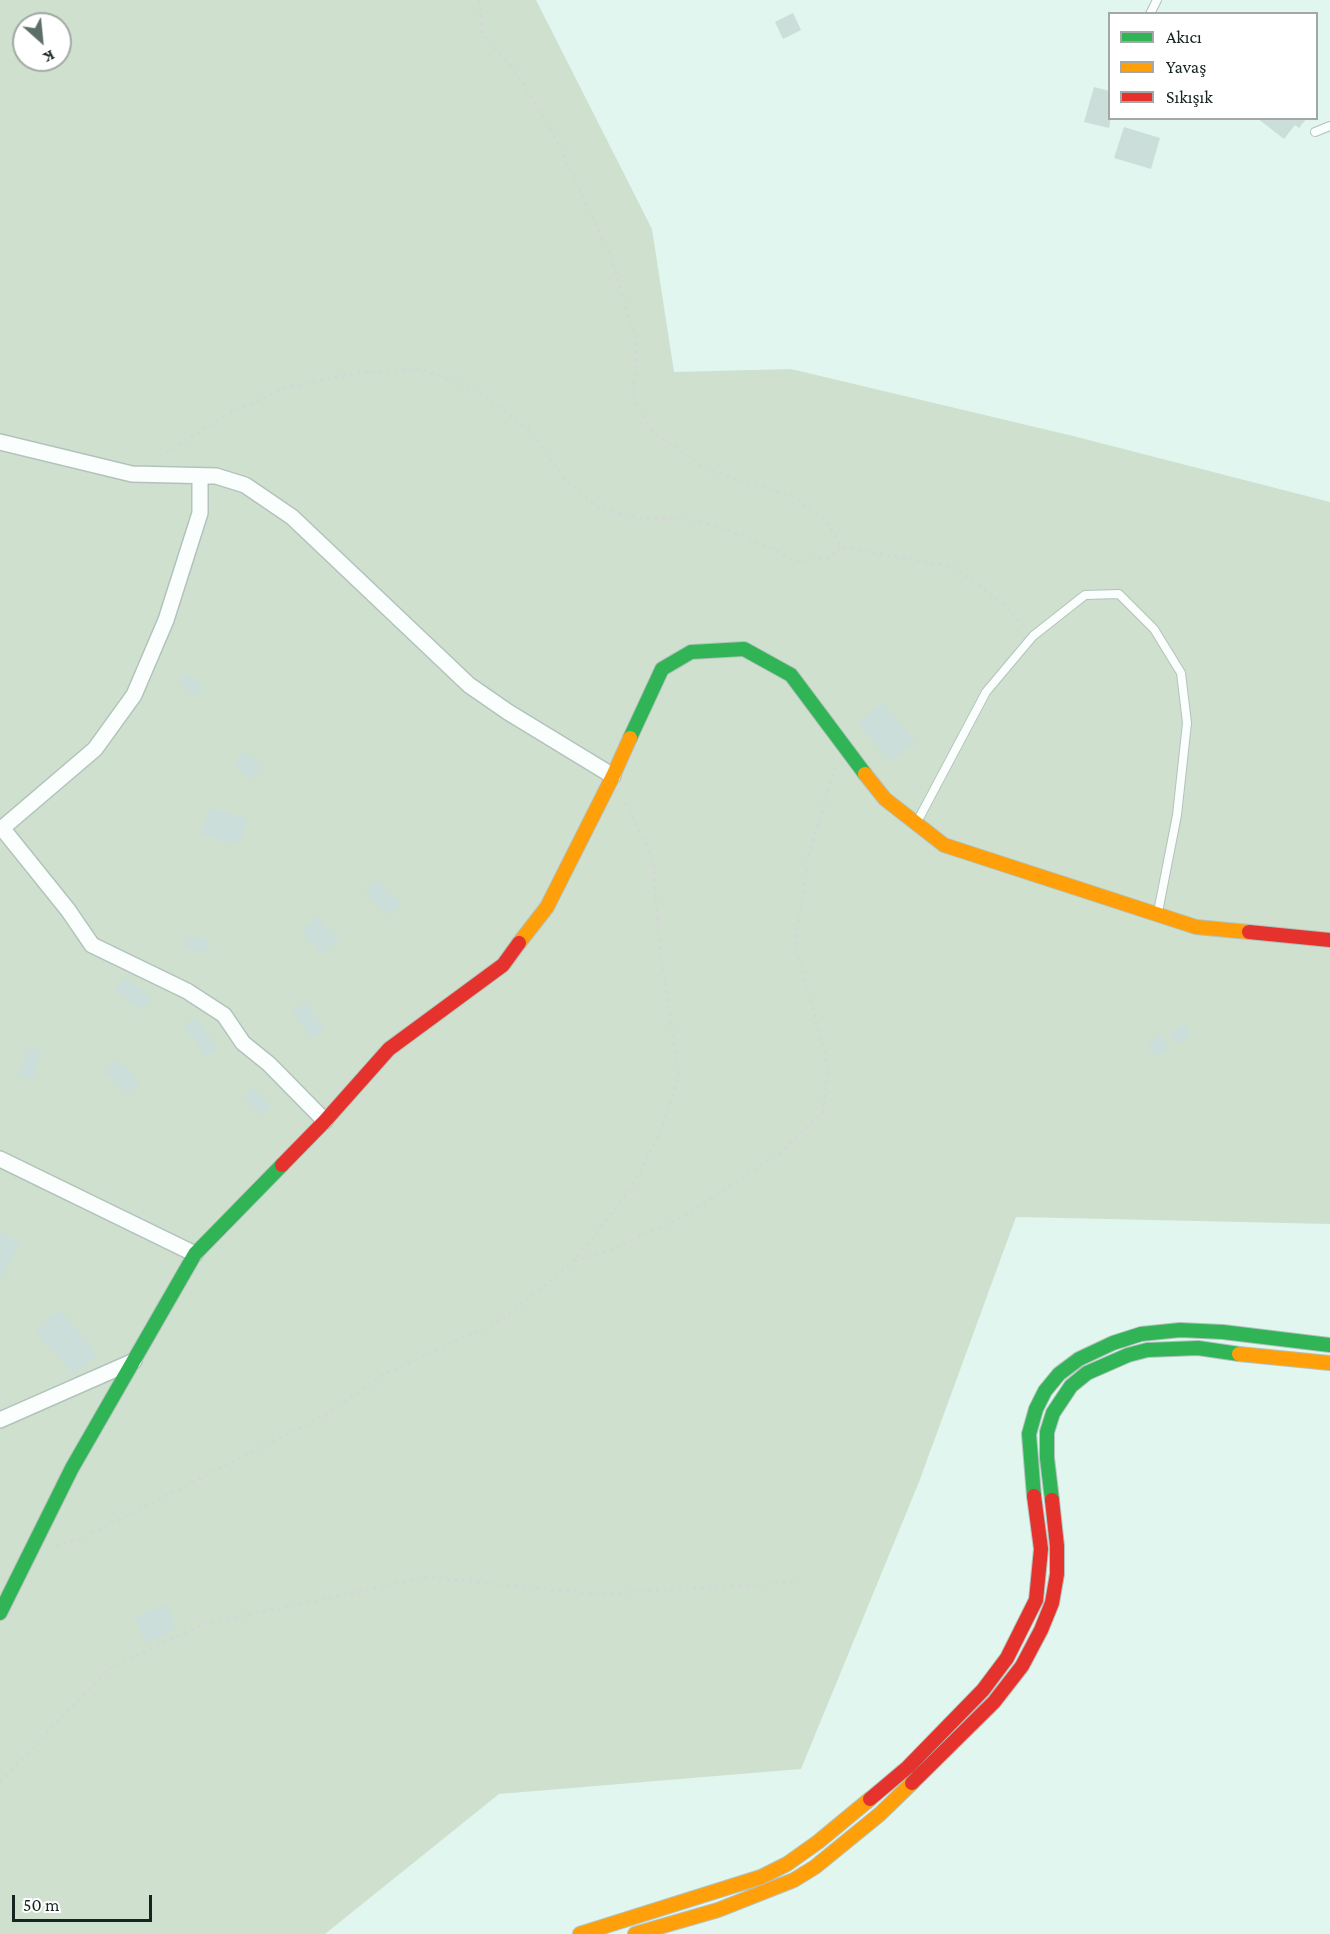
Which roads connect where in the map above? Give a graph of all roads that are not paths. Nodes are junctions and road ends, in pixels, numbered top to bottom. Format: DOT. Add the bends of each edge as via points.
graph roads {
  1 [pos="1330,126"];
  2 [pos="1315,132"];
  3 [pos="0,442"];
  4 [pos="200,477"];
  5 [pos="613,776"];
  6 [pos="916,823"];
  7 [pos="1,829"];
  8 [pos="1157,914"];
  9 [pos="1330,940"];
  10 [pos="325,1121"];
  11 [pos="0,1159"];
  12 [pos="195,1254"];
  13 [pos="1330,1345"];
  14 [pos="134,1360"];
  15 [pos="1330,1363"];
  16 [pos="0,1420"];
  17 [pos="0,1613"];
  18 [pos="580,1934"];
  19 [pos="635,1934"];
  1 -- 2 [label="lane"];
  3 -- 4 [label="street" via="132,474"];
  4 -- 5 [label="street" via="216,476 245,485 292,517 470,685"];
  4 -- 7 [label="street" via="200,513 166,620 134,695 95,749"];
  5 -- 6 [label="main road" via="662,669 691,652 744,649 791,675 885,799"];
  5 -- 10 [label="main road" via="547,907 503,965 389,1049"];
  6 -- 8 [label="main road" via="944,845"];
  6 -- 8 [label="lane" via="986,692 1033,636 1085,595 1119,594 1154,629 1181,674 1187,723 1177,815"];
  7 -- 10 [label="street" via="92,945 187,991 224,1015 243,1043"];
  8 -- 9 [label="main road" via="1196,927"];
  10 -- 12 [label="main road"];
  11 -- 12 [label="street"];
  12 -- 14 [label="main road"];
  13 -- 18 [label="main road" via="1223,1332 1180,1330 1140,1334 1080,1359 1059,1374 1045,1390 1029,1434 1041,1549 1036,1600 1022,1632 983,1690 908,1767 787,1864 761,1877"];
  14 -- 16 [label="street"];
  14 -- 17 [label="main road" via="72,1468"];
  15 -- 19 [label="main road" via="1198,1348 1147,1350 1128,1354 1087,1373 1071,1386 1053,1413 1047,1432 1057,1546 1052,1603 1022,1666 960,1737 880,1814 815,1867 740,1902"];
}
